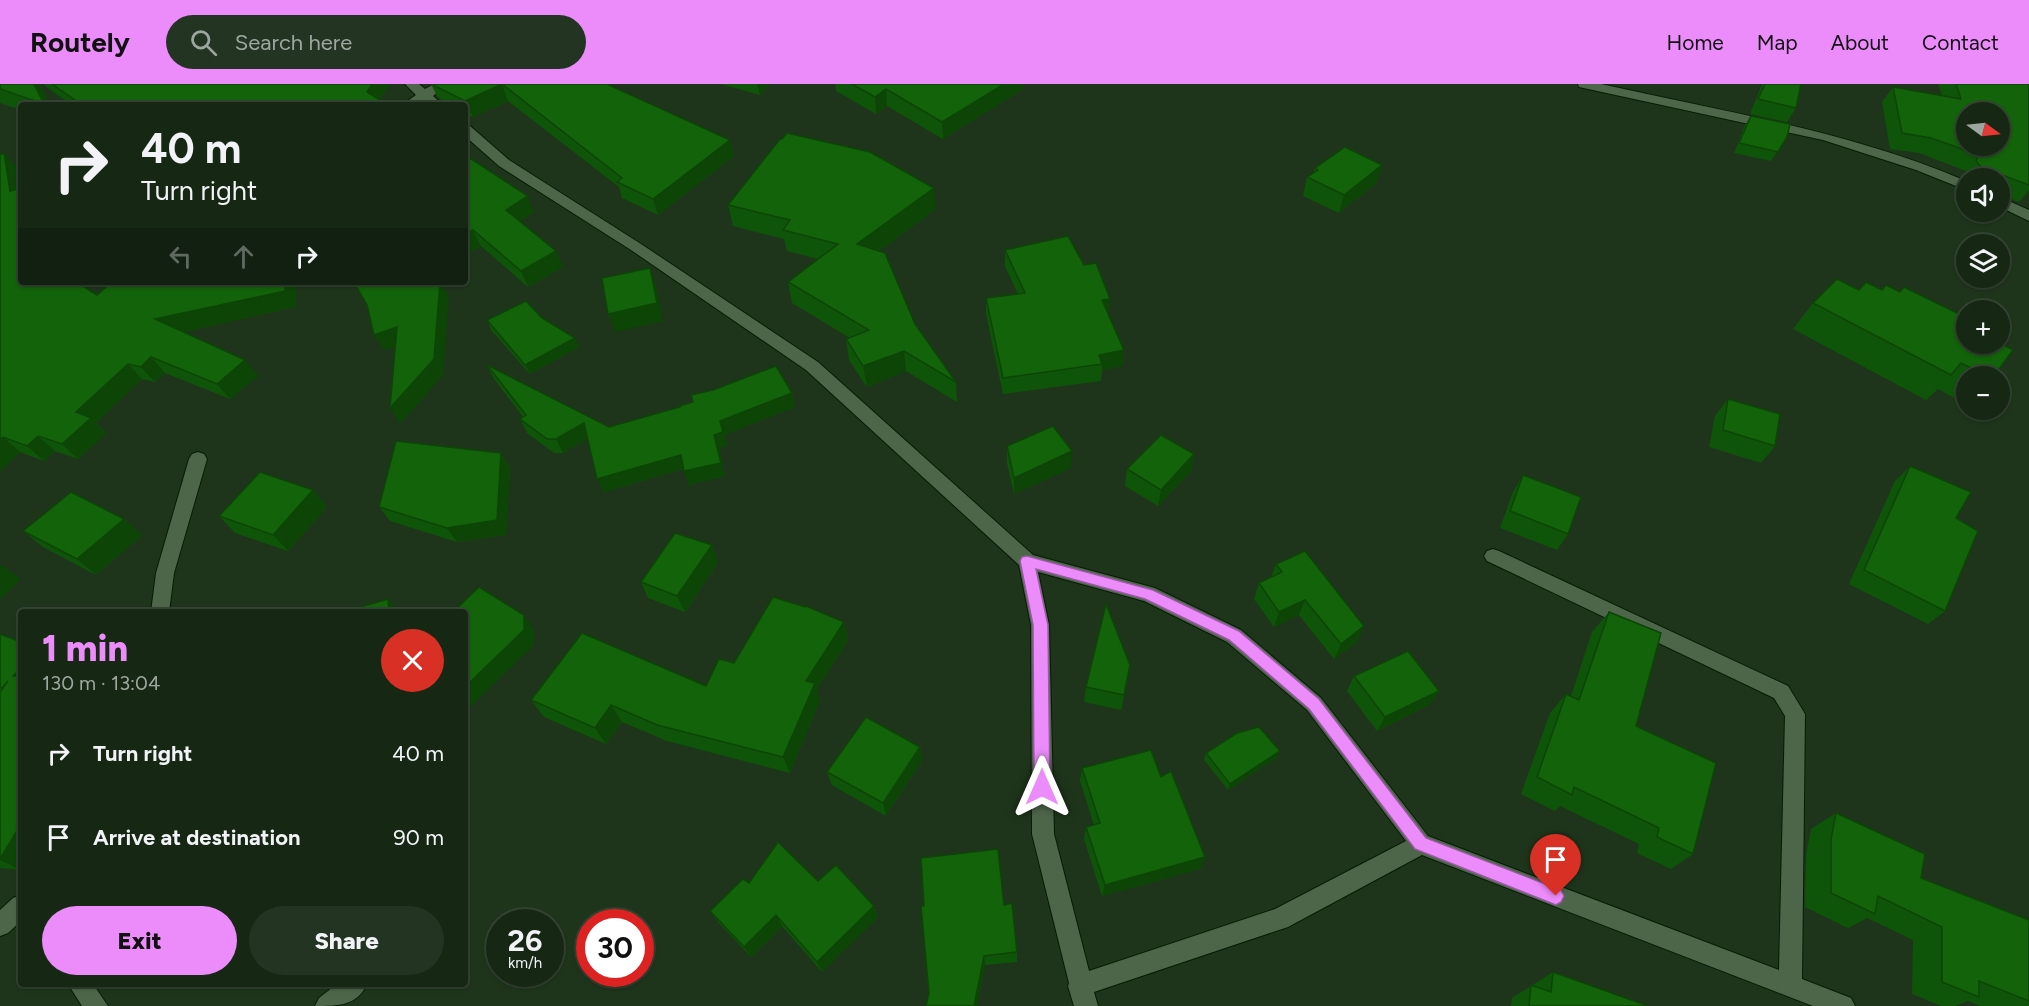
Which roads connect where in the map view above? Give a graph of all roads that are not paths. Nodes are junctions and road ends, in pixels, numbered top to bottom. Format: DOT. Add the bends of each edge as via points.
graph roads {
  1 [pos="411,84"];
  2 [pos="442,84"];
  3 [pos="1584,84"];
  4 [pos="424,95"];
  5 [pos="414,102"];
  6 [pos="432,102"];
  7 [pos="468,132"];
  8 [pos="1956,182"];
  9 [pos="2010,207"];
  10 [pos="2029,216"];
  11 [pos="198,459"];
  12 [pos="1493,556"];
  13 [pos="1027,561"];
  14 [pos="160,609"];
  15 [pos="1421,844"];
  16 [pos="1790,984"];
  17 [pos="81,987"];
  18 [pos="352,987"];
  19 [pos="1082,996"];
  20 [pos="96,1006"];
  21 [pos="327,1006"];
  22 [pos="1843,1006"];
  1 -- 4 [label="street"];
  2 -- 4 [label="street"];
  3 -- 8 [label="street" via="1858,146"];
  4 -- 5 [label="street"];
  4 -- 6 [label="street"];
  7 -- 13 [label="street" via="504,163 813,366"];
  9 -- 10 [label="street"];
  11 -- 14 [label="street" via="165,573"];
  12 -- 16 [label="street" via="1781,692 1795,714"];
  13 -- 15 [label="street" via="1148,594 1234,636 1314,704"];
  13 -- 19 [label="street" via="1040,625 1043,834"];
  15 -- 16 [label="street"];
  15 -- 19 [label="street" via="1280,919"];
  16 -- 22 [label="street"];
  17 -- 20 [label="street"];
  18 -- 21 [label="street"];
}
